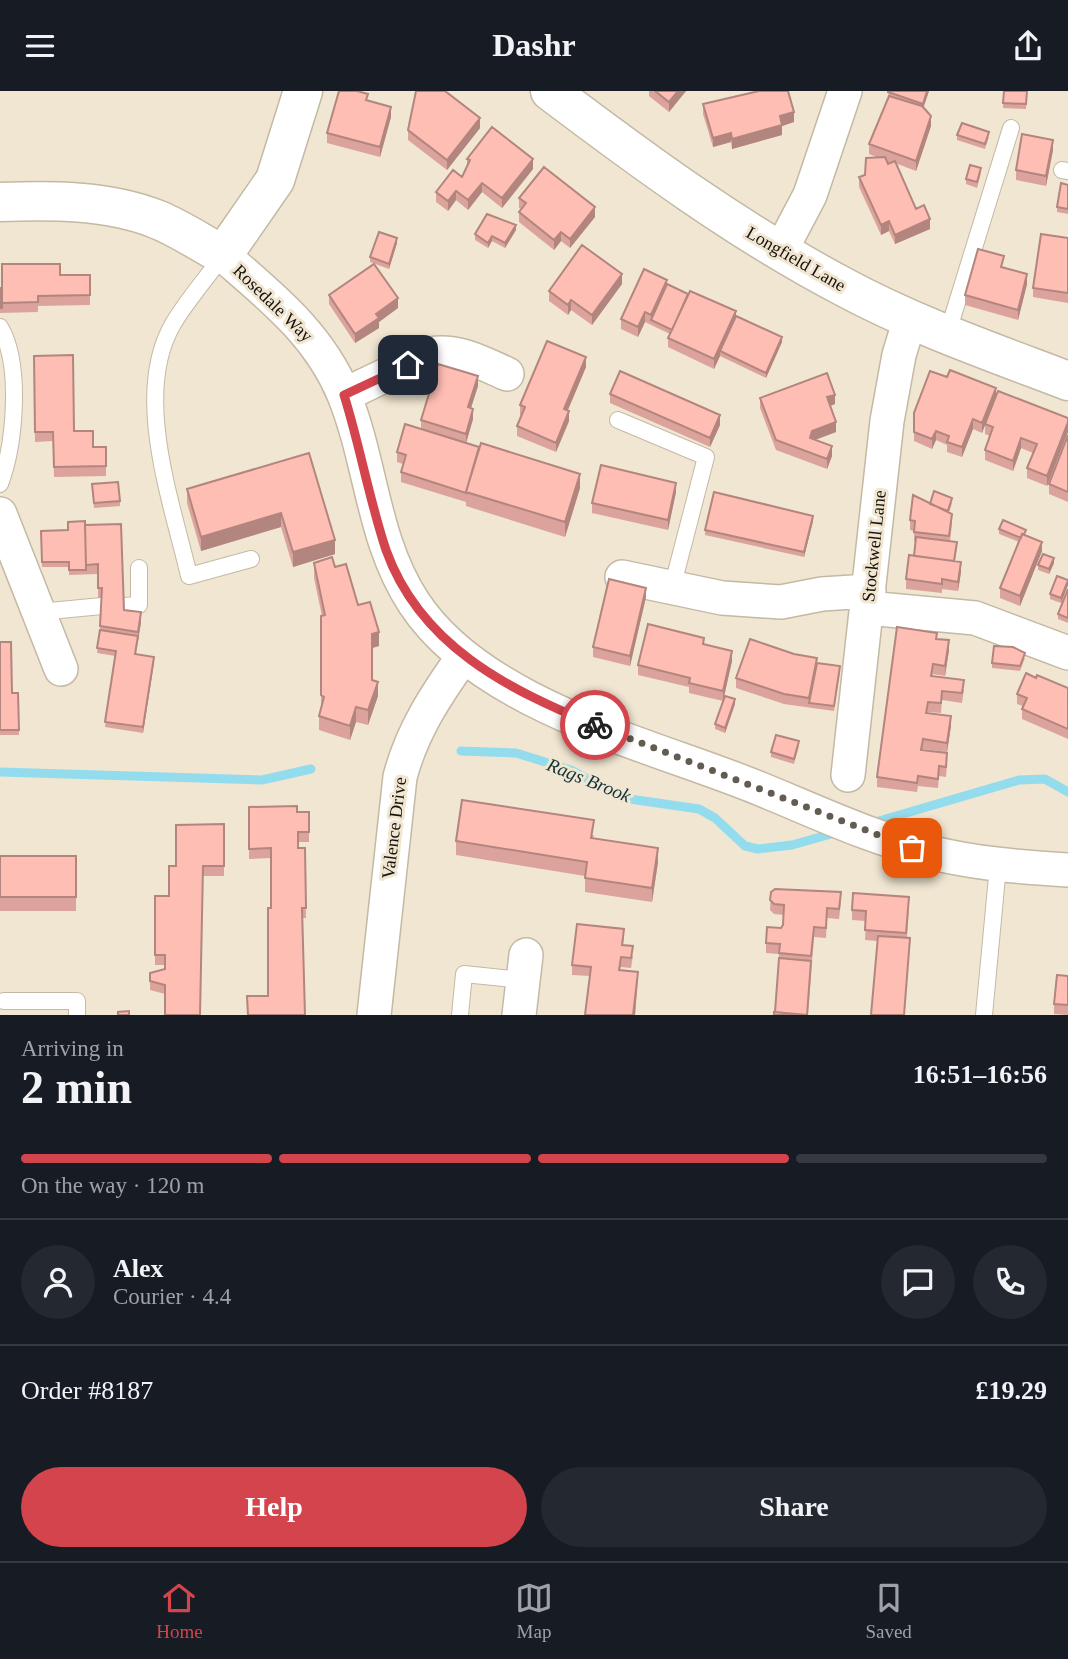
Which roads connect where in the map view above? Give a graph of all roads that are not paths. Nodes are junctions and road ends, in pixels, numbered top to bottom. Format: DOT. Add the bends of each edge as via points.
graph roads {
  1 [pos="303,91"];
  2 [pos="550,91"];
  3 [pos="845,91"];
  4 [pos="1011,128"];
  5 [pos="0,202"];
  6 [pos="779,252"];
  7 [pos="223,255"];
  8 [pos="910,319"];
  9 [pos="0,327"];
  10 [pos="947,335"];
  11 [pos="507,374"];
  12 [pos="1068,381"];
  13 [pos="344,395"];
  14 [pos="618,420"];
  15 [pos="0,484"];
  16 [pos="0,514"];
  17 [pos="251,559"];
  18 [pos="139,568"];
  19 [pos="622,577"];
  20 [pos="672,588"];
  21 [pos="868,600"];
  22 [pos="102,606"];
  23 [pos="123,606"];
  24 [pos="39,612"];
  25 [pos="1068,653"];
  26 [pos="463,657"];
  27 [pos="61,669"];
  28 [pos="848,775"];
  29 [pos="998,866"];
  30 [pos="1068,870"];
  31 [pos="524,967"];
  32 [pos="4,1001"];
  33 [pos="77,1015"];
  34 [pos="374,1015"];
  35 [pos="460,1015"];
  36 [pos="519,1015"];
  37 [pos="984,1015"];
  1 -- 7 [label="street" via="275,180"];
  2 -- 6 [label="street, Longfield Lane" via="701,203"];
  3 -- 6 [label="street" via="810,195"];
  4 -- 10 [label="lane"];
  5 -- 7 [label="street, Rosedale Way" via="71,202 126,210 155,218"];
  6 -- 8 [label="street, Longfield Lane"];
  7 -- 13 [label="street, Rosedale Way" via="311,337"];
  7 -- 17 [label="lane" via="172,326 156,370 155,412 189,576"];
  8 -- 10 [label="street, Longfield Lane"];
  8 -- 21 [label="street, Stockwell Lane" via="891,396"];
  9 -- 15 [label="lane" via="9,343 14,432"];
  10 -- 12 [label="street, Longfield Lane"];
  11 -- 13 [label="street" via="469,357 442,352"];
  13 -- 26 [label="street, Rosedale Way" via="378,525 397,575 435,631"];
  14 -- 20 [label="lane" via="706,457"];
  16 -- 24 [label="street"];
  18 -- 23 [label="lane" via="139,605"];
  19 -- 20 [label="street"];
  20 -- 21 [label="street" via="722,598 781,602 822,594"];
  21 -- 25 [label="street" via="975,618"];
  21 -- 28 [label="street, Stockwell Lane"];
  22 -- 24 [label="lane"];
  24 -- 27 [label="street"];
  26 -- 29 [label="street, Rosedale Way" via="530,698 889,841"];
  26 -- 34 [label="street, Valence Drive" via="424,715 405,755"];
  29 -- 30 [label="street, Rosedale Way"];
  29 -- 37 [label="lane"];
  31 -- 35 [label="lane" via="464,974"];
  31 -- 36 [label="street"];
  32 -- 33 [label="lane" via="76,1001"];
}
